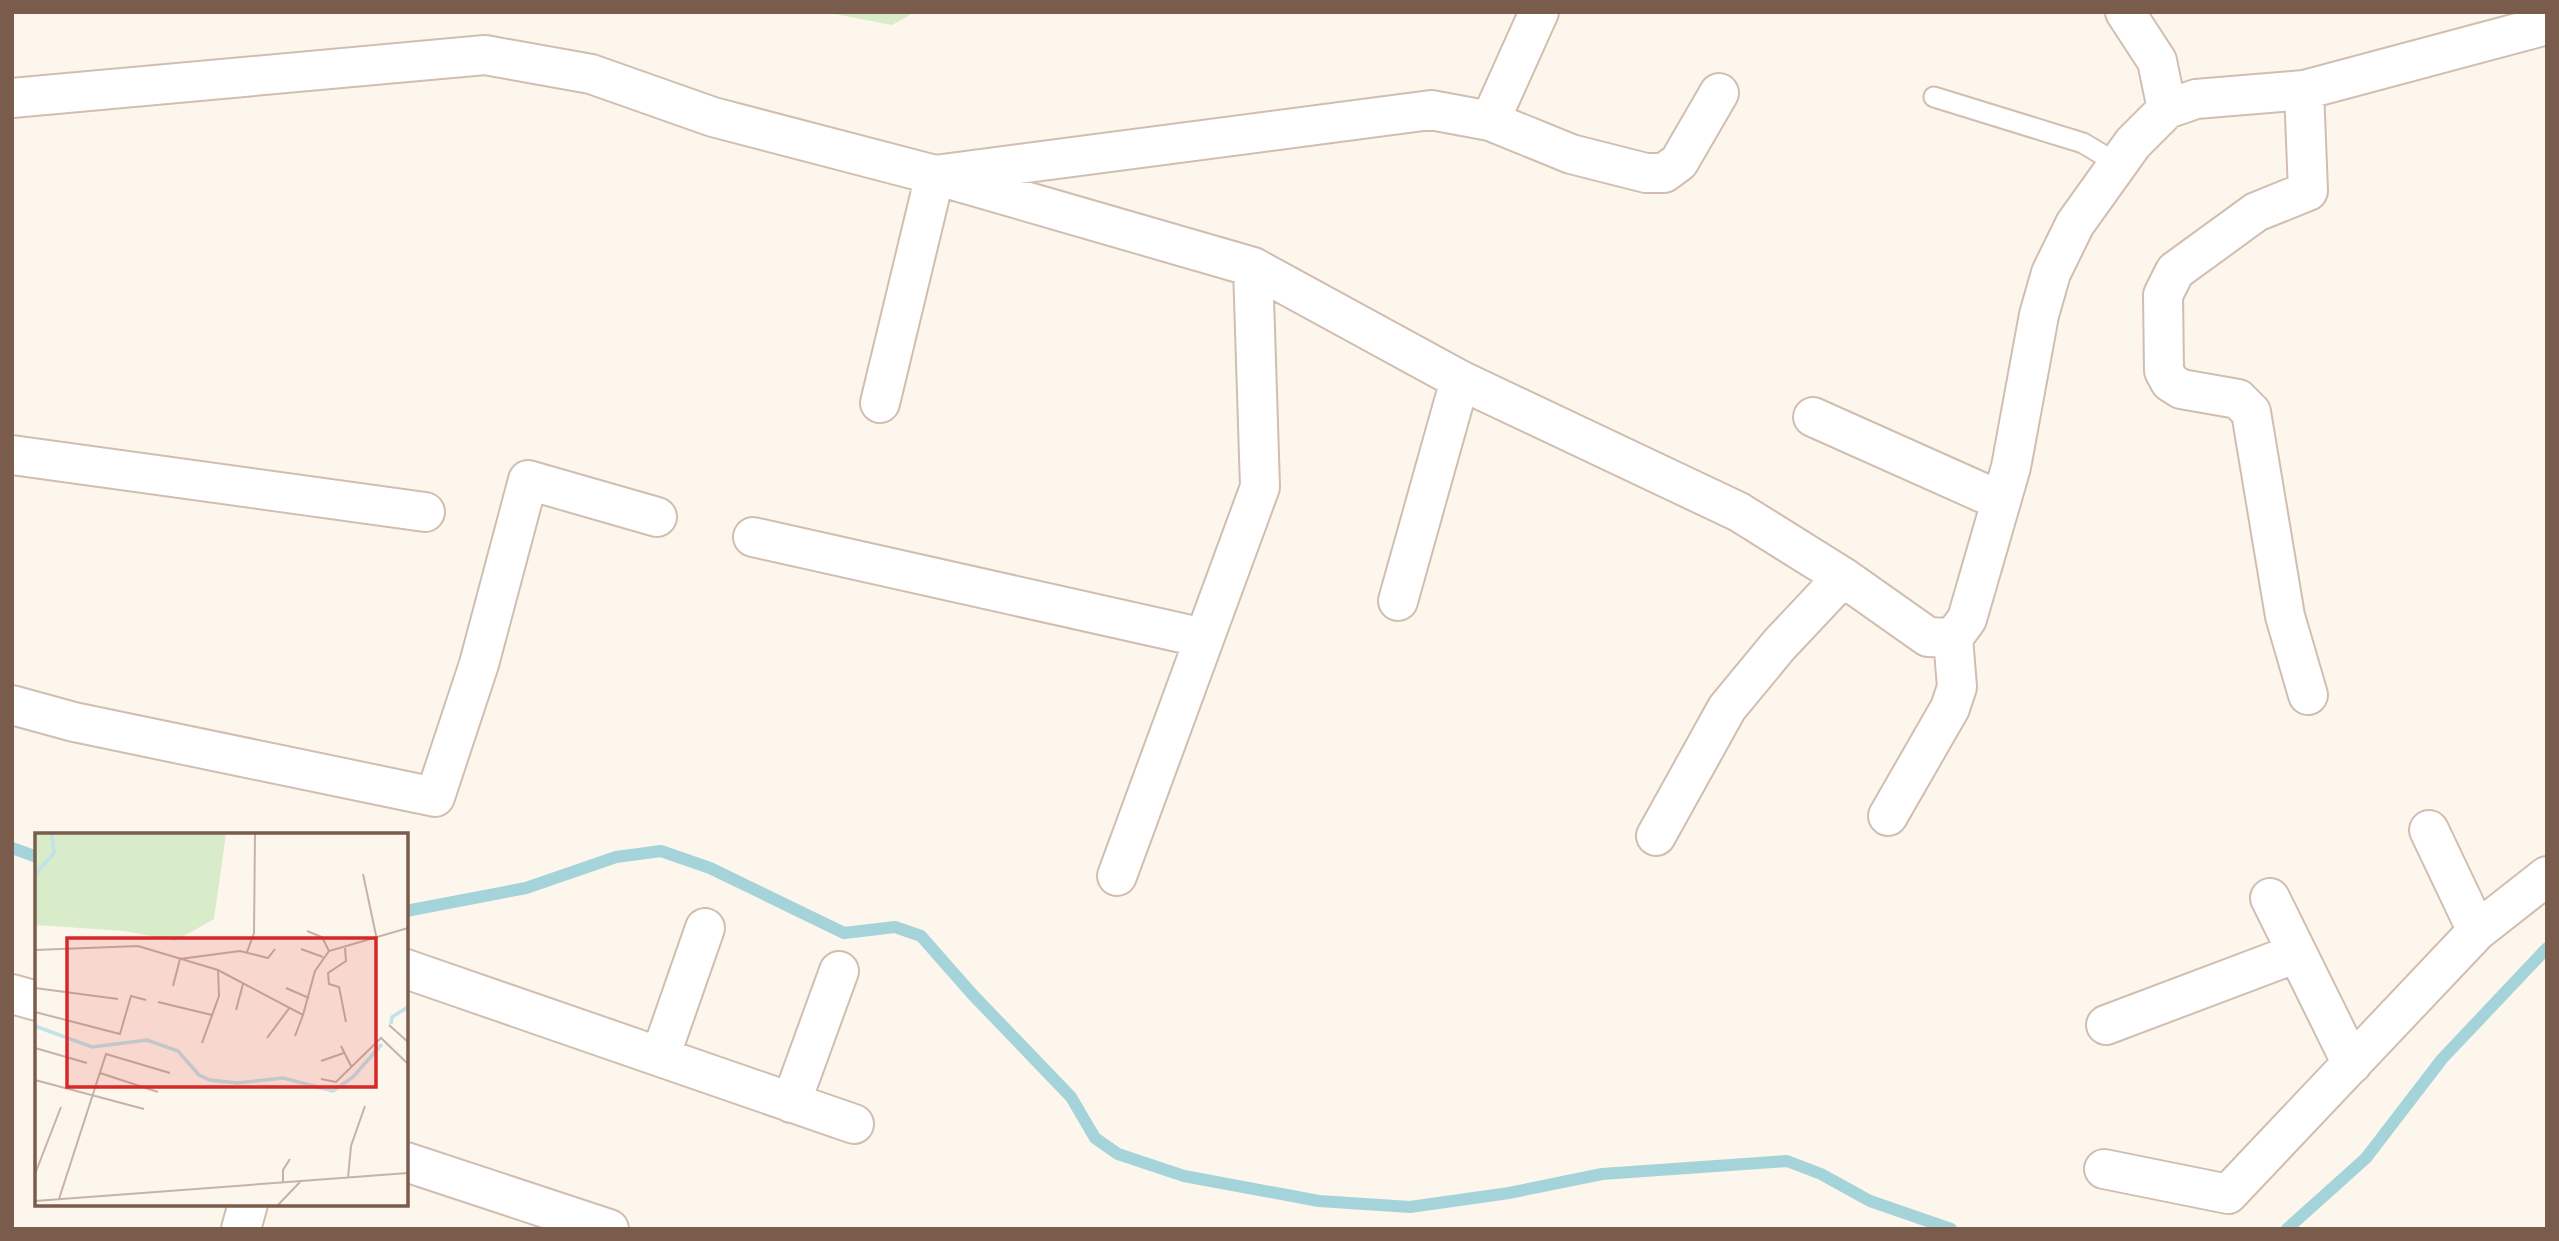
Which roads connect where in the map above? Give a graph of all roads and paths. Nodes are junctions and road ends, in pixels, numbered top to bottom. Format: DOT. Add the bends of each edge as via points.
graph roads {
  1 [pos="1539,12"];
  2 [pos="2125,12"];
  3 [pos="2547,24"];
  4 [pos="2304,90"];
  5 [pos="1719,93"];
  6 [pos="1934,97"];
  7 [pos="12,98"];
  8 [pos="2167,109"];
  9 [pos="1490,121"];
  10 [pos="2118,164"];
  11 [pos="935,175"];
  12 [pos="1253,267"];
  13 [pos="1460,380"];
  14 [pos="880,403"];
  15 [pos="1813,416"];
  16 [pos="12,455"];
  17 [pos="2001,501"];
  18 [pos="425,512"];
  19 [pos="657,517"];
  20 [pos="753,537"];
  21 [pos="1843,578"];
  22 [pos="1398,601"];
  23 [pos="1204,638"];
  24 [pos="1953,638"];
  25 [pos="2308,695"];
  26 [pos="12,705"];
  27 [pos="1888,816"];
  28 [pos="2429,830"];
  29 [pos="1656,836"];
  30 [pos="1117,876"];
  31 [pos="2547,876"];
  32 [pos="2270,898"];
  33 [pos="705,928"];
  34 [pos="2477,931"];
  35 [pos="2297,953"];
  36 [pos="408,970"];
  37 [pos="839,971"];
  38 [pos="12,994"];
  39 [pos="35,1000"];
  40 [pos="2106,1025"];
  41 [pos="660,1057"];
  42 [pos="2352,1063"];
  43 [pos="791,1102"];
  44 [pos="854,1124"];
  45 [pos="408,1163"];
  46 [pos="2104,1169"];
  47 [pos="247,1206"];
  48 [pos="241,1229"];
  49 [pos="609,1229"];
  1 -- 9 [label="street"];
  2 -- 8 [label="street" via="2157,61"];
  3 -- 4 [label="street"];
  4 -- 8 [label="street" via="2196,99"];
  4 -- 25 [label="street" via="2308,191 2256,212 2175,271 2163,295 2163,308 2164,371 2170,382 2181,389 2238,399 2251,412 2285,616"];
  5 -- 9 [label="street" via="1679,162 1664,173 1646,173 1570,154"];
  6 -- 10 [label="lane" via="2083,144"];
  7 -- 11 [label="street" via="485,55 591,74 713,117"];
  8 -- 10 [label="street"];
  9 -- 11 [label="street" via="1431,110 1398,113"];
  10 -- 17 [label="street" via="2075,223 2052,273 2039,315"];
  11 -- 12 [label="street"];
  11 -- 14 [label="street"];
  12 -- 13 [label="street"];
  12 -- 23 [label="street" via="1260,487"];
  13 -- 21 [label="street" via="1739,512"];
  13 -- 22 [label="street"];
  15 -- 17 [label="street"];
  16 -- 18 [label="street"];
  17 -- 24 [label="street" via="1967,618"];
  19 -- 26 [label="street" via="528,480 479,664 435,797"];
  20 -- 23 [label="street"];
  21 -- 24 [label="street" via="1928,637"];
  21 -- 29 [label="street" via="1727,708"];
  23 -- 30 [label="street"];
  24 -- 27 [label="street" via="1957,687 1950,708"];
  28 -- 34 [label="street"];
  31 -- 34 [label="street"];
  32 -- 35 [label="street"];
  33 -- 41 [label="street"];
  34 -- 42 [label="street"];
  35 -- 40 [label="street"];
  35 -- 42 [label="street"];
  36 -- 41 [label="street"];
  37 -- 43 [label="street"];
  38 -- 39 [label="street"];
  41 -- 43 [label="street"];
  42 -- 46 [label="street" via="2228,1194"];
  43 -- 44 [label="street"];
  45 -- 49 [label="street"];
  47 -- 48 [label="street"];
}
